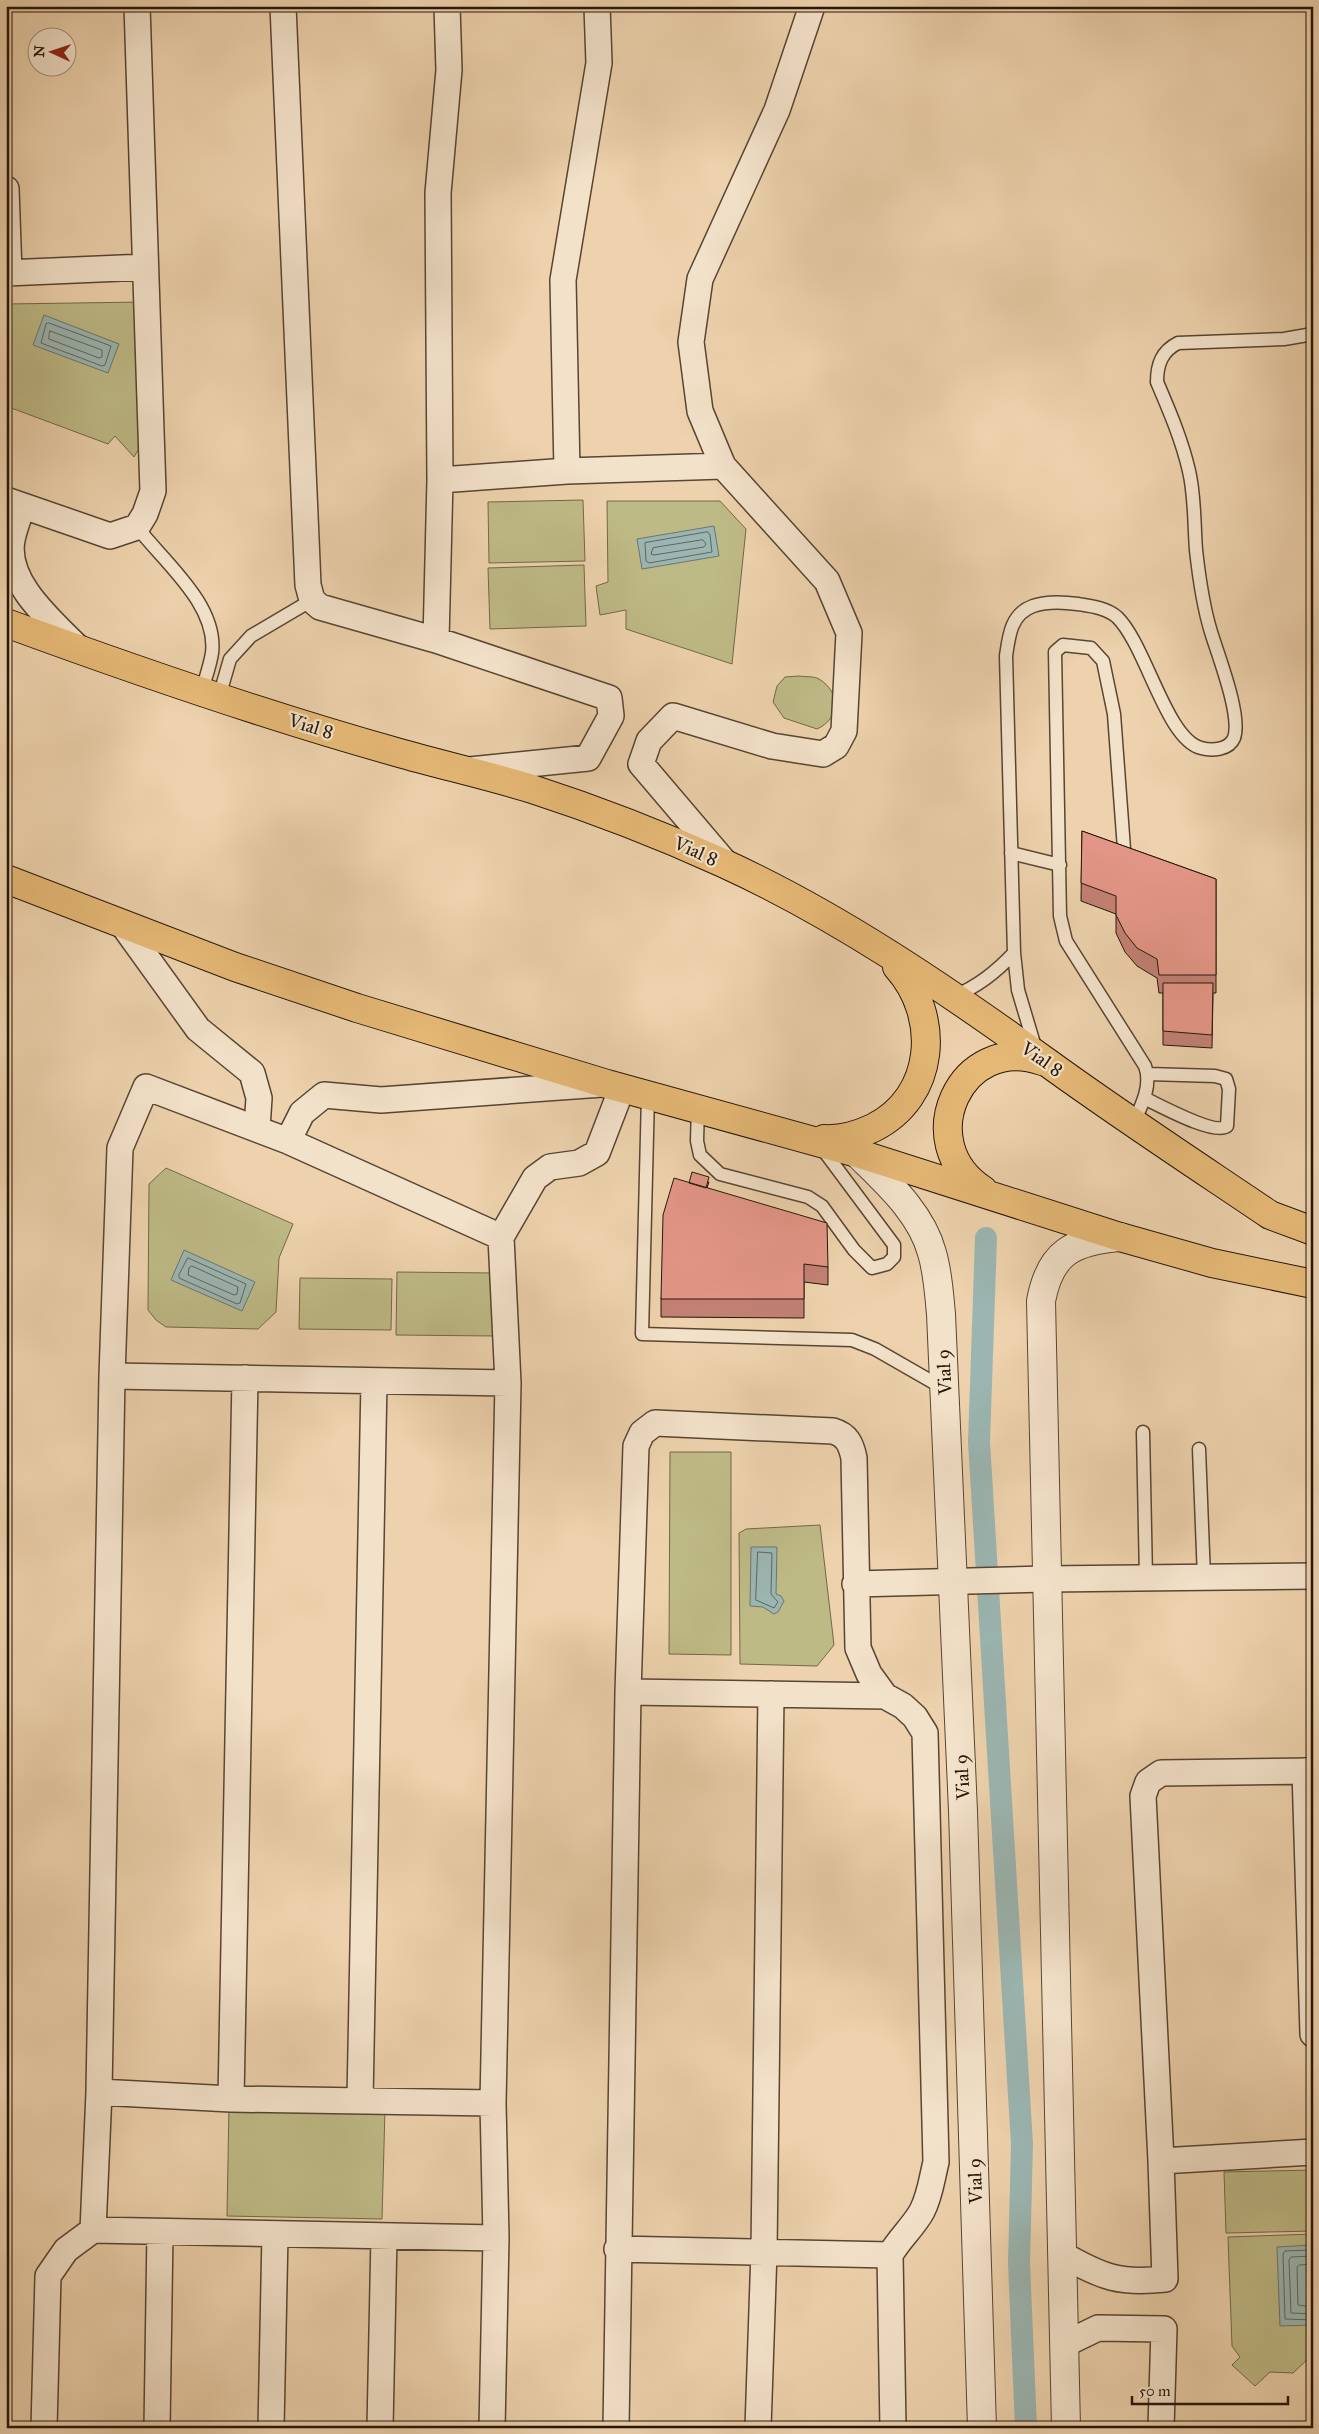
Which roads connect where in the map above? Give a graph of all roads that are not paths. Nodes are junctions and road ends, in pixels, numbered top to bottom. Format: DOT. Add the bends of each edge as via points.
graph roads {
  1 [pos="136,6"];
  2 [pos="283,6"];
  3 [pos="447,6"];
  4 [pos="597,6"];
  5 [pos="812,6"];
  6 [pos="6,190"];
  7 [pos="145,267"];
  8 [pos="7,273"];
  9 [pos="1313,334"];
  10 [pos="722,466"];
  11 [pos="567,471"];
  12 [pos="440,480"];
  13 [pos="14,504"];
  14 [pos="137,527"];
  15 [pos="312,600"];
  16 [pos="6,623"];
  17 [pos="436,640"];
  18 [pos="80,650"];
  19 [pos="211,694"];
  20 [pos="464,770"];
  21 [pos="1124,850"];
  22 [pos="1011,853"];
  23 [pos="727,865"];
  24 [pos="1060,865"];
  25 [pos="6,879"];
  26 [pos="123,924"];
  27 [pos="879,950"];
  28 [pos="1014,953"];
  29 [pos="953,997"];
  30 [pos="1043,1060"];
  31 [pos="1148,1074"];
  32 [pos="615,1086"];
  33 [pos="648,1094"];
  34 [pos="698,1107"];
  35 [pos="1139,1110"];
  36 [pos="257,1128"];
  37 [pos="806,1138"];
  38 [pos="288,1141"];
  39 [pos="857,1152"];
  40 [pos="998,1196"];
  41 [pos="1313,1231"];
  42 [pos="501,1237"];
  43 [pos="1120,1237"];
  44 [pos="1313,1284"];
  45 [pos="112,1376"];
  46 [pos="245,1378"];
  47 [pos="374,1381"];
  48 [pos="508,1383"];
  49 [pos="945,1388"];
  50 [pos="1143,1432"];
  51 [pos="1199,1449"];
  52 [pos="1313,1576"];
  53 [pos="1146,1578"];
  54 [pos="1204,1578"];
  55 [pos="1046,1579"];
  56 [pos="953,1580"];
  57 [pos="856,1584"];
  58 [pos="628,1692"];
  59 [pos="771,1694"];
  60 [pos="884,1696"];
  61 [pos="1309,1771"];
  62 [pos="1313,2034"];
  63 [pos="98,2092"];
  64 [pos="231,2099"];
  65 [pos="360,2100"];
  66 [pos="493,2103"];
  67 [pos="1313,2152"];
  68 [pos="1161,2161"];
  69 [pos="93,2230"];
  70 [pos="160,2232"];
  71 [pos="275,2234"];
  72 [pos="384,2236"];
  73 [pos="496,2238"];
  74 [pos="617,2248"];
  75 [pos="764,2251"];
  76 [pos="890,2256"];
  77 [pos="1063,2256"];
  78 [pos="1064,2344"];
  79 [pos="44,2428"];
  80 [pos="157,2428"];
  81 [pos="271,2428"];
  82 [pos="380,2428"];
  83 [pos="492,2428"];
  84 [pos="616,2428"];
  85 [pos="758,2428"];
  86 [pos="893,2428"];
  87 [pos="982,2428"];
  88 [pos="1066,2428"];
  89 [pos="1161,2428"];
  1 -- 7 [label="street"];
  2 -- 15 [label="street" via="308,585"];
  3 -- 12 [label="street" via="449,70 438,193"];
  4 -- 11 [label="street" via="598,63 563,280"];
  5 -- 10 [label="street" via="777,110 700,279 691,342 700,411"];
  6 -- 8 [label="street"];
  7 -- 8 [label="street"];
  7 -- 14 [label="street" via="153,491"];
  9 -- 22 [label="lane" via="1284,339 1178,343 1166,351 1157,372 1157,382 1189,471 1199,574 1210,628 1231,699 1236,723 1234,738 1219,750 1191,745 1179,730 1138,647 1116,616 1098,607 1072,603 1028,608 1009,630 1006,656"];
  10 -- 11 [label="street"];
  10 -- 23 [label="street" via="827,581 849,633 844,731 836,746 824,754 772,746 673,716 649,741 641,764"];
  11 -- 12 [label="street"];
  12 -- 17 [label="street"];
  13 -- 14 [label="street" via="110,536"];
  13 -- 18 [label="street" via="12,540 17,575 31,600"];
  14 -- 19 [label="lane" via="155,551 181,576 209,622"];
  15 -- 17 [label="street" via="320,607"];
  15 -- 19 [label="lane" via="251,636 230,659"];
  16 -- 18 [label="main road, Vial 8"];
  17 -- 20 [label="street" via="609,698 612,716 588,758"];
  18 -- 19 [label="main road, Vial 8"];
  19 -- 20 [label="main road, Vial 8"];
  20 -- 23 [label="main road, Vial 8" via="578,805"];
  21 -- 24 [label="lane" via="1114,714 1103,661 1092,648 1062,645 1055,652"];
  22 -- 24 [label="lane"];
  22 -- 28 [label="lane"];
  23 -- 27 [label="main road, Vial 8" via="804,904"];
  24 -- 31 [label="lane" via="1060,916 1066,941"];
  25 -- 26 [label="main road"];
  26 -- 32 [label="main road" via="235,967 357,1008"];
  26 -- 36 [label="street" via="198,1029 252,1073 259,1098"];
  27 -- 29 [label="main road, Vial 8"];
  27 -- 37 [label="main road" via="906,977 922,1008 927,1041 920,1074 898,1110 878,1125 862,1133 829,1140"];
  28 -- 29 [label="lane" via="976,987"];
  28 -- 30 [label="lane" via="1018,990"];
  29 -- 30 [label="main road, Vial 8"];
  30 -- 35 [label="main road, Vial 8"];
  30 -- 40 [label="main road" via="1020,1056 978,1068 951,1102 947,1131 954,1160 972,1183"];
  31 -- 35 [label="lane"];
  31 -- 35 [label="lane" via="1226,1079 1229,1089 1227,1126 1219,1129"];
  32 -- 33 [label="main road"];
  32 -- 38 [label="street" via="381,1100 324,1095 302,1113"];
  32 -- 42 [label="street" via="597,1153 579,1163 550,1168 535,1178"];
  33 -- 34 [label="main road"];
  33 -- 49 [label="lane" via="642,1334 852,1340 875,1349"];
  34 -- 37 [label="main road"];
  34 -- 37 [label="lane" via="700,1156 720,1174 808,1197 822,1206 854,1250 872,1268 887,1264 894,1257 894,1245"];
  35 -- 41 [label="main road, Vial 8" via="1270,1215"];
  36 -- 38 [label="street"];
  36 -- 45 [label="street" via="146,1087 120,1148"];
  37 -- 39 [label="main road"];
  38 -- 42 [label="street"];
  39 -- 40 [label="main road"];
  39 -- 49 [label="street, Vial 9" via="903,1201 932,1252 941,1314"];
  40 -- 43 [label="main road"];
  42 -- 48 [label="street"];
  43 -- 44 [label="main road" via="1212,1263"];
  43 -- 55 [label="street" via="1088,1240 1073,1247 1051,1267 1045,1282 1041,1301"];
  45 -- 46 [label="street"];
  45 -- 63 [label="street"];
  46 -- 47 [label="street"];
  46 -- 64 [label="street"];
  47 -- 48 [label="street"];
  47 -- 65 [label="street"];
  48 -- 66 [label="street"];
  49 -- 56 [label="street, Vial 9"];
  50 -- 53 [label="lane"];
  51 -- 54 [label="lane"];
  52 -- 54 [label="street"];
  53 -- 54 [label="street"];
  53 -- 55 [label="street"];
  55 -- 56 [label="street"];
  55 -- 77 [label="street"];
  56 -- 57 [label="street"];
  56 -- 87 [label="street, Vial 9"];
  57 -- 58 [label="street" via="854,1458 844,1436 833,1431 655,1423 642,1433 636,1446"];
  57 -- 60 [label="street" via="858,1648 869,1674"];
  58 -- 59 [label="street"];
  58 -- 74 [label="street"];
  59 -- 60 [label="street"];
  59 -- 75 [label="street"];
  60 -- 76 [label="street" via="915,1717 924,1733 936,2162 930,2191 921,2212 899,2238"];
  61 -- 62 [label="street"];
  61 -- 68 [label="street" via="1161,1772 1145,1789"];
  63 -- 64 [label="street"];
  63 -- 69 [label="street"];
  64 -- 65 [label="street"];
  65 -- 66 [label="street"];
  66 -- 73 [label="street"];
  67 -- 68 [label="street"];
  68 -- 77 [label="street" via="1165,2279 1136,2282 1099,2275"];
  69 -- 70 [label="street"];
  69 -- 79 [label="street" via="66,2250 48,2276"];
  70 -- 71 [label="street"];
  70 -- 80 [label="street"];
  71 -- 72 [label="street"];
  71 -- 81 [label="street"];
  72 -- 73 [label="street"];
  72 -- 82 [label="street"];
  73 -- 83 [label="street"];
  74 -- 75 [label="street"];
  74 -- 84 [label="street"];
  75 -- 76 [label="street"];
  75 -- 85 [label="street"];
  76 -- 86 [label="street"];
  77 -- 78 [label="street"];
  78 -- 88 [label="street"];
  78 -- 89 [label="street" via="1098,2328 1164,2329"];
}
